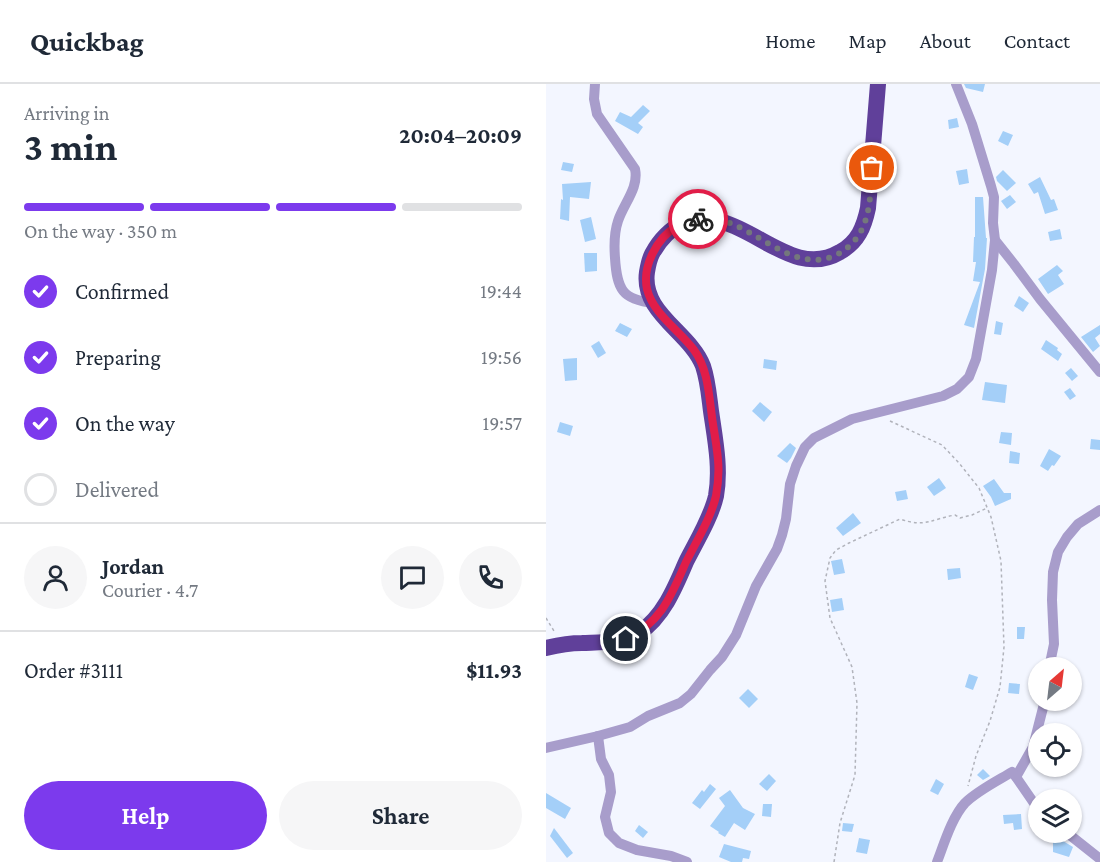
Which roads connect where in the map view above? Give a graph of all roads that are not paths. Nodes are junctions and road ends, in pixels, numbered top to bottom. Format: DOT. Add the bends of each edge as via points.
graph roads {
  1 [pos="596,84"];
  2 [pos="878,84"];
  3 [pos="956,84"];
  4 [pos="995,240"];
  5 [pos="654,303"];
  6 [pos="1100,372"];
  7 [pos="1100,510"];
  8 [pos="546,648"];
  9 [pos="1051,657"];
  10 [pos="1042,711"];
  11 [pos="598,736"];
  12 [pos="546,748"];
  13 [pos="1016,777"];
  14 [pos="1028,794"];
  15 [pos="1080,843"];
  16 [pos="1100,859"];
  17 [pos="687,862"];
  18 [pos="937,862"];
  1 -- 5 [label="street" via="597,114 637,177 615,233 616,276 623,292 631,298"];
  2 -- 5 [label="highway" via="868,208 865,223 852,244 831,257 806,259 722,221 703,218 687,222 663,238 651,256 647,288"];
  3 -- 4 [label="street" via="994,197"];
  4 -- 6 [label="street"];
  4 -- 11 [label="street" via="977,353 969,377 943,396 852,419 814,438 805,447 790,483 786,519 777,549 722,657 680,703"];
  5 -- 8 [label="highway" via="695,351 707,381 718,461 715,498 679,580 650,624 626,639"];
  7 -- 9 [label="street" via="1077,524 1058,552 1053,572"];
  10 -- 13 [label="street" via="1033,747"];
  11 -- 12 [label="street"];
  11 -- 17 [label="street" via="611,792 605,817 609,833 628,847"];
  13 -- 14 [label="street"];
  13 -- 18 [label="street" via="1012,772 964,804"];
  15 -- 16 [label="street"];
}
